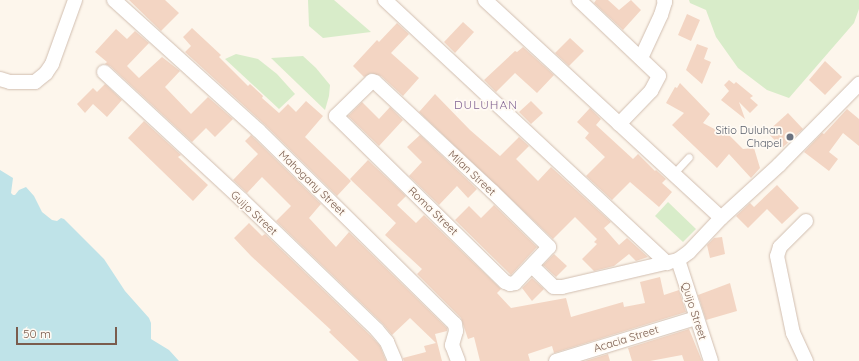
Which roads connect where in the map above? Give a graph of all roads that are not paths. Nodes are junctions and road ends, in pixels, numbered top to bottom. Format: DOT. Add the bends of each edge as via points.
graph roads {
  1 [pos="75,0"];
  2 [pos="114,0"];
  3 [pos="385,0"];
  4 [pos="484,0"];
  5 [pos="579,0"];
  6 [pos="664,0"];
  7 [pos="641,58"];
  8 [pos="104,72"];
  9 [pos="0,79"];
  10 [pos="375,82"];
  11 [pos="859,84"];
  12 [pos="854,100"];
  13 [pos="619,124"];
  14 [pos="689,157"];
  15 [pos="673,174"];
  16 [pos="721,218"];
  17 [pos="806,221"];
  18 [pos="673,262"];
  19 [pos="532,266"];
  20 [pos="696,318"];
  21 [pos="807,360"];
  22 [pos="395,361"];
  23 [pos="458,361"];
  24 [pos="556,361"];
  25 [pos="711,361"];
  1 -- 9 [label="street" via="52,64 46,73 35,82 10,82"];
  2 -- 23 [label="street, Mahogany Street" via="258,130 456,324 452,345"];
  3 -- 18 [label="street"];
  4 -- 13 [label="street"];
  5 -- 7 [label="street"];
  6 -- 7 [label="street" via="661,15"];
  7 -- 13 [label="street" via="658,76 657,81 651,92"];
  8 -- 22 [label="street, Guijo Street" via="377,330 387,342"];
  10 -- 19 [label="street, Milan Street" via="549,247"];
  10 -- 19 [label="street, Roma Street" via="368,83 336,116 505,282 515,283"];
  11 -- 12 [label="street"];
  12 -- 16 [label="street"];
  13 -- 15 [label="street"];
  14 -- 15 [label="lane"];
  15 -- 16 [label="street"];
  16 -- 18 [label="street" via="690,252"];
  17 -- 21 [label="street" via="780,247 777,256 793,333"];
  18 -- 19 [label="street" via="557,287"];
  18 -- 20 [label="street, Quijo Street"];
  20 -- 24 [label="street, Acacia Street"];
  20 -- 25 [label="street, Quijo Street"];
}
